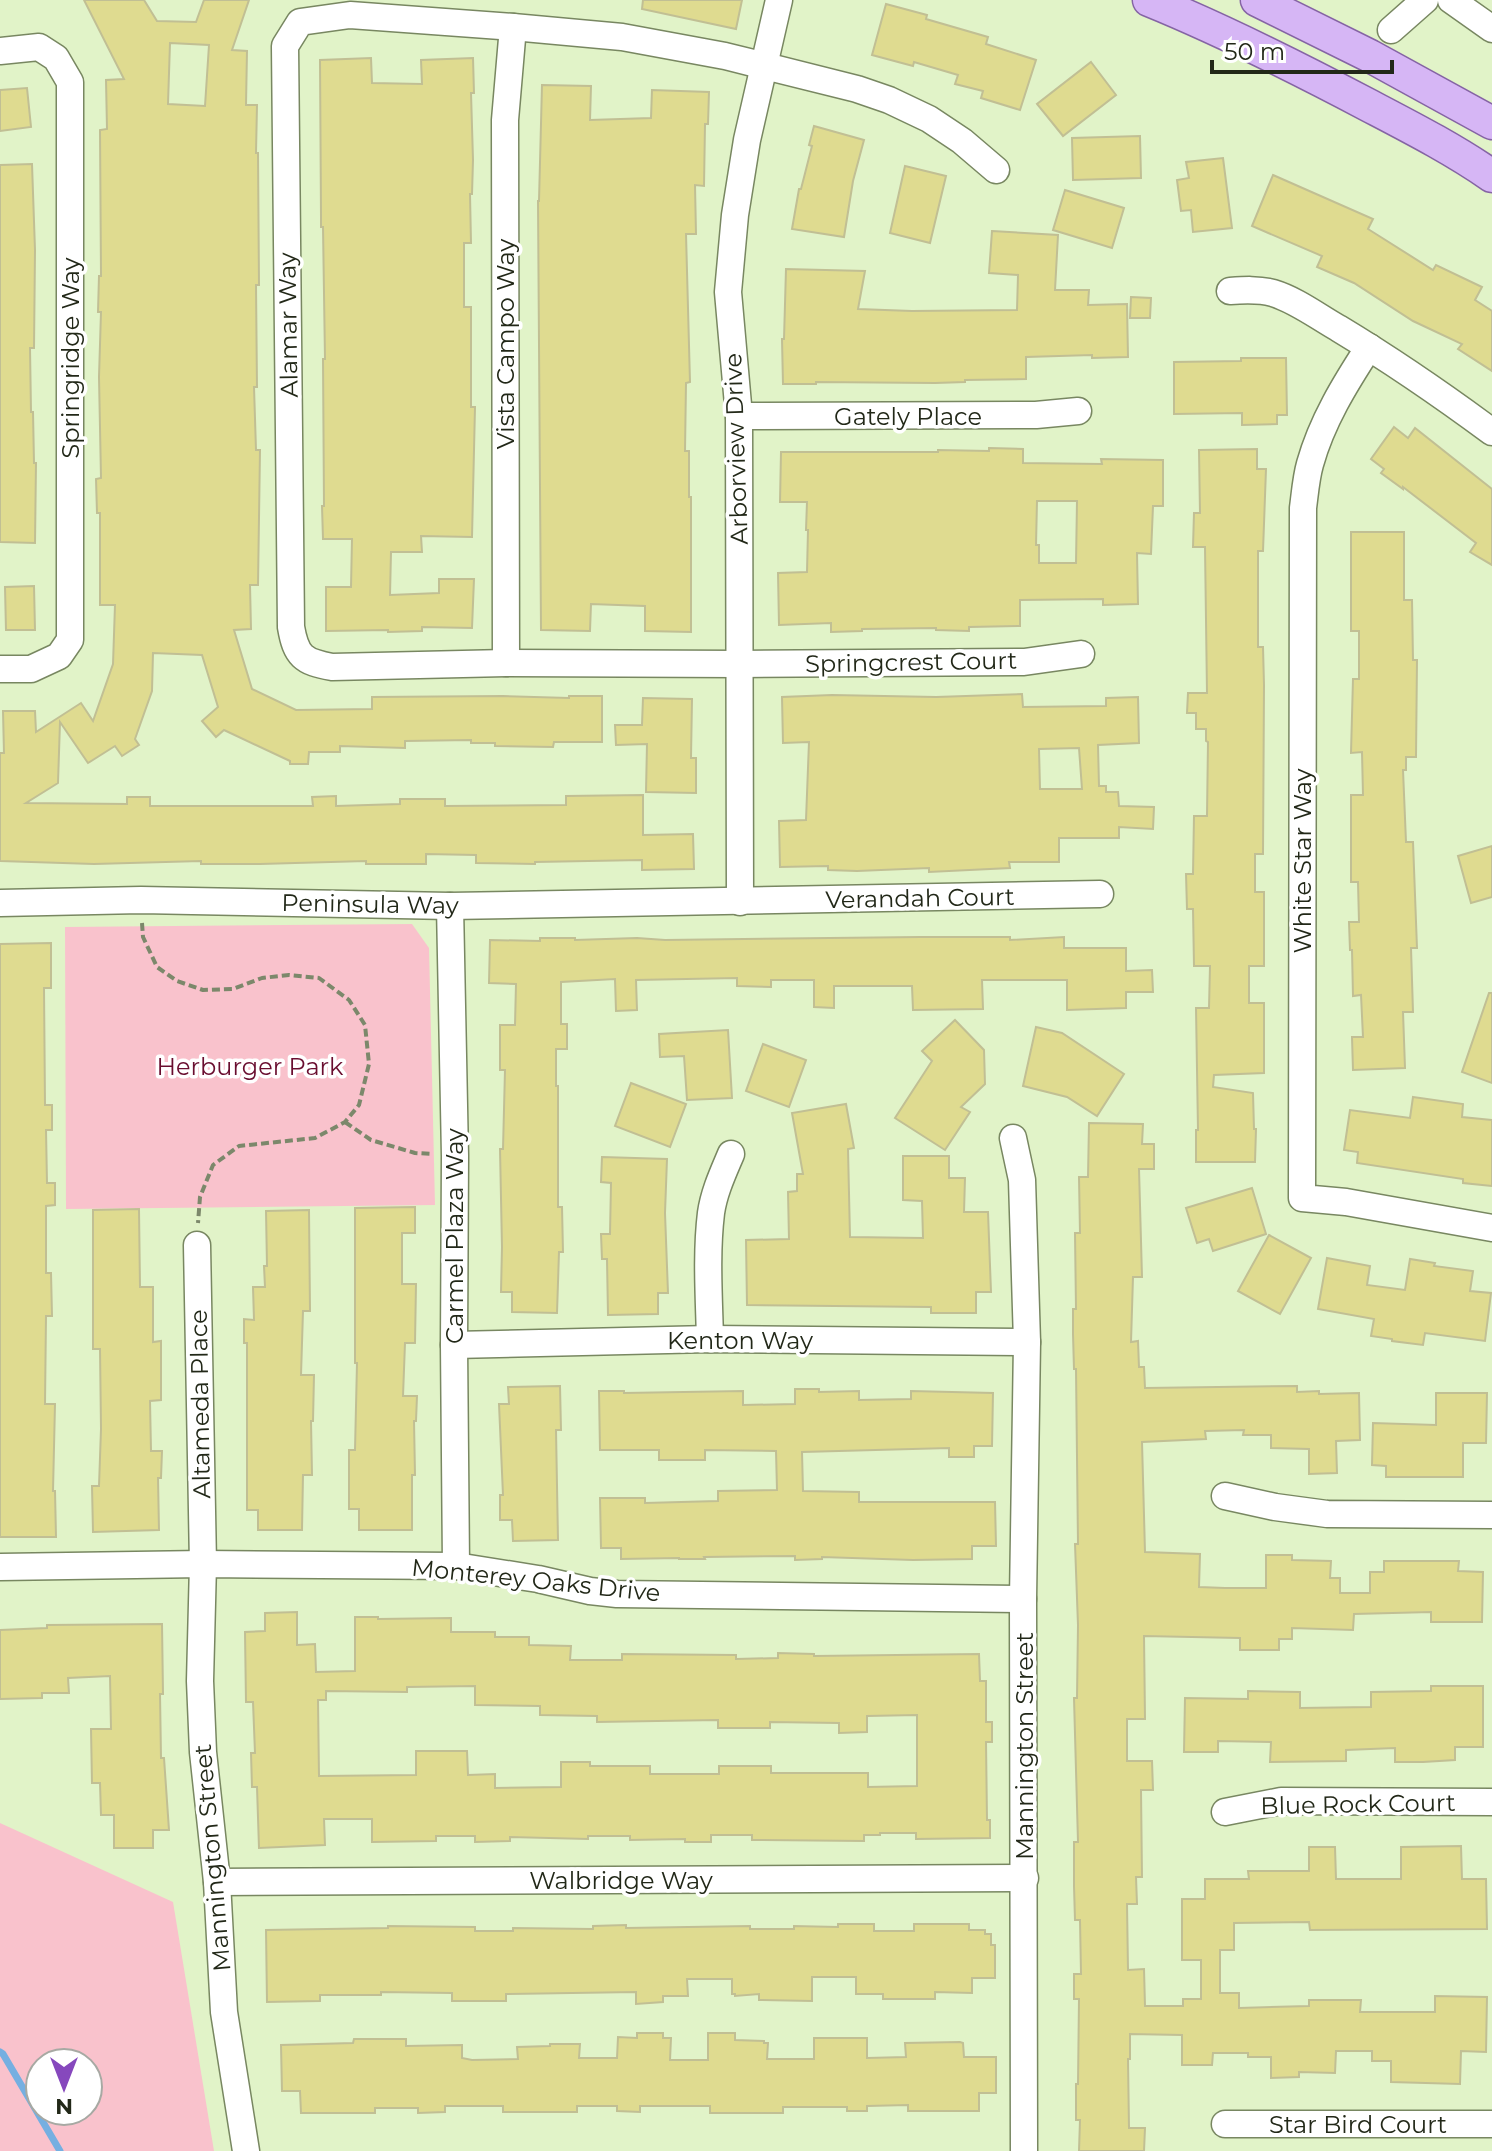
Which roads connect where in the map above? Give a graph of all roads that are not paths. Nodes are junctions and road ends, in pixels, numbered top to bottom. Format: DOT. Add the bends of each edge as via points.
graph roads {
  1 [pos="779,0"];
  2 [pos="1149,0"];
  3 [pos="1257,0"];
  4 [pos="1425,0"];
  5 [pos="1451,0"];
  6 [pos="513,27"];
  7 [pos="1492,29"];
  8 [pos="1391,30"];
  9 [pos="0,51"];
  10 [pos="764,65"];
  11 [pos="1492,123"];
  12 [pos="996,170"];
  13 [pos="1492,176"];
  14 [pos="1230,291"];
  15 [pos="1369,347"];
  16 [pos="1078,411"];
  17 [pos="739,416"];
  18 [pos="1492,432"];
  19 [pos="1081,654"];
  20 [pos="506,663"];
  21 [pos="740,664"];
  22 [pos="0,669"];
  23 [pos="1100,894"];
  24 [pos="740,902"];
  25 [pos="0,903"];
  26 [pos="450,906"];
  27 [pos="1013,1138"];
  28 [pos="731,1154"];
  29 [pos="1492,1228"];
  30 [pos="197,1245"];
  31 [pos="710,1339"];
  32 [pos="1027,1342"];
  33 [pos="454,1345"];
  34 [pos="1225,1496"];
  35 [pos="1492,1515"];
  36 [pos="203,1564"];
  37 [pos="456,1566"];
  38 [pos="0,1567"];
  39 [pos="1023,1599"];
  40 [pos="1492,1802"];
  41 [pos="1225,1812"];
  42 [pos="1025,1878"];
  43 [pos="217,1882"];
  44 [pos="1225,2124"];
  45 [pos="1492,2124"];
  46 [pos="246,2151"];
  47 [pos="1024,2151"];
  1 -- 10 [label="street, Arborview Drive"];
  2 -- 13 [label="main road" via="1350,95"];
  3 -- 11 [label="main road"];
  4 -- 8 [label="street"];
  5 -- 7 [label="street"];
  6 -- 10 [label="street, Alamar Way" via="622,37"];
  6 -- 20 [label="street, Vista Campo Way" via="505,120"];
  6 -- 20 [label="street, Alamar Way" via="350,15 300,22 285,46 294,643 301,657 332,667"];
  9 -- 22 [label="street, Springridge Way" via="39,47 56,58 70,82 70,640 59,656 31,669"];
  10 -- 12 [label="street, Alamar Way" via="889,100 929,119"];
  10 -- 17 [label="street, Arborview Drive" via="735,215 728,292"];
  14 -- 15 [label="street" via="1269,292 1289,299"];
  15 -- 18 [label="street"];
  15 -- 29 [label="street, White Star Way" via="1329,411 1309,467 1303,508 1302,1198"];
  16 -- 17 [label="street, Gately Place"];
  17 -- 21 [label="street, Arborview Drive"];
  19 -- 21 [label="street, Springcrest Court" via="1024,662"];
  20 -- 21 [label="street, Alamar Way"];
  21 -- 24 [label="street, Arborview Drive"];
  23 -- 24 [label="street, Verandah Court"];
  24 -- 26 [label="street, Peninsula Way"];
  25 -- 26 [label="street, Peninsula Way"];
  26 -- 33 [label="street, Carmel Plaza Way"];
  27 -- 32 [label="street, Mannington Street" via="1022,1180"];
  28 -- 31 [label="street" via="711,1211"];
  30 -- 36 [label="street, Altameda Place"];
  31 -- 32 [label="street, Kenton Way"];
  31 -- 33 [label="street, Kenton Way"];
  32 -- 39 [label="street, Mannington Street"];
  33 -- 37 [label="street, Carmel Plaza Way"];
  34 -- 35 [label="street" via="1327,1514"];
  36 -- 37 [label="street, Monterey Oaks Drive"];
  36 -- 38 [label="street, Monterey Oaks Drive"];
  36 -- 43 [label="street, Mannington Street" via="203,1752"];
  37 -- 39 [label="street, Monterey Oaks Drive" via="617,1594"];
  39 -- 42 [label="street, Mannington Street"];
  40 -- 41 [label="street, Blue Rock Court" via="1281,1801"];
  42 -- 43 [label="street, Walbridge Way"];
  42 -- 47 [label="street, Mannington Street"];
  43 -- 46 [label="street, Mannington Street" via="224,2012"];
  44 -- 45 [label="street, Star Bird Court"];
}
